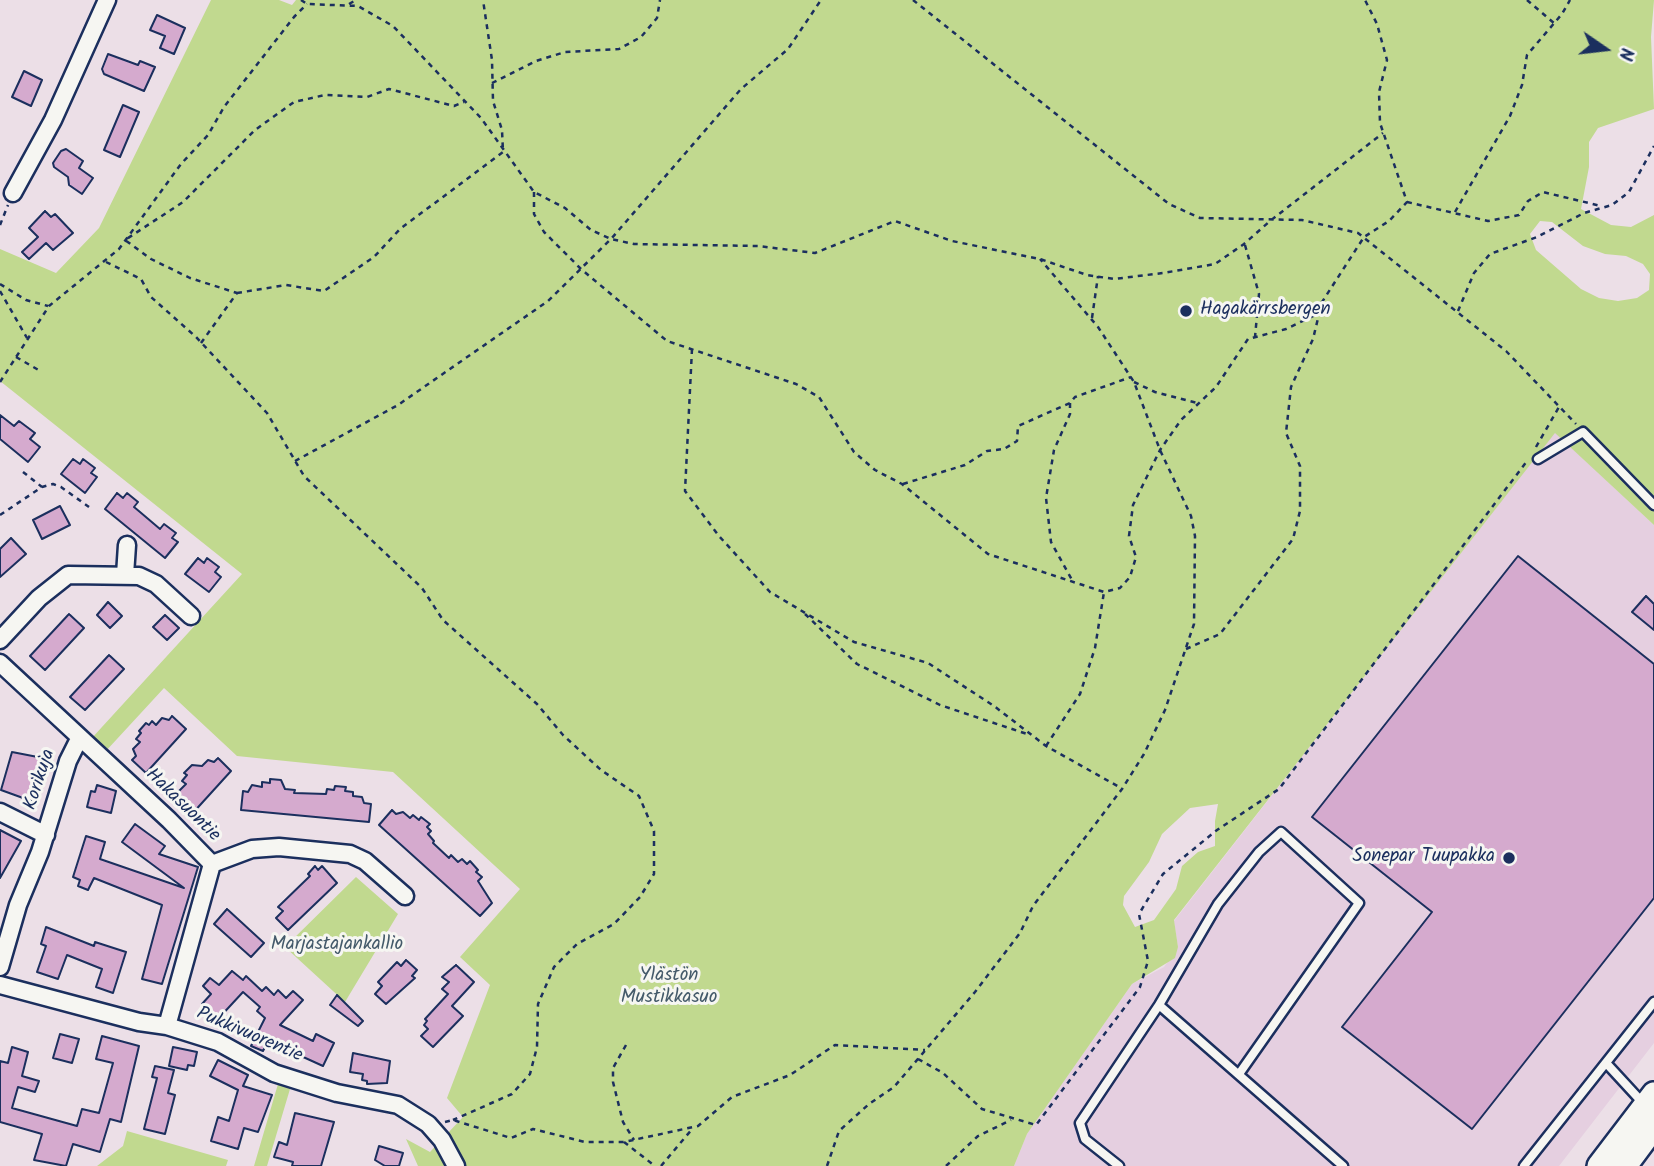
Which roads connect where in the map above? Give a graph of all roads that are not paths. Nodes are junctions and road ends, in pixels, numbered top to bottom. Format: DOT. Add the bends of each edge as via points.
graph roads {
  1 [pos="107,0"];
  2 [pos="13,193"];
  3 [pos="1538,459"];
  4 [pos="1654,505"];
  5 [pos="127,545"];
  6 [pos="125,575"];
  7 [pos="191,616"];
  8 [pos="0,640"];
  9 [pos="0,663"];
  10 [pos="79,739"];
  11 [pos="0,812"];
  12 [pos="46,835"];
  13 [pos="212,864"];
  14 [pos="405,896"];
  15 [pos="0,967"];
  16 [pos="0,985"];
  17 [pos="1654,1002"];
  18 [pos="1159,1005"];
  19 [pos="167,1026"];
  20 [pos="1607,1064"];
  21 [pos="1238,1074"];
  22 [pos="1652,1110"];
  23 [pos="456,1166"];
  24 [pos="1119,1166"];
  25 [pos="1343,1166"];
  26 [pos="1524,1166"];
  27 [pos="1599,1166"];
  28 [pos="1625,1166"];
  1 -- 2 [label="street" via="53,120"];
  3 -- 4 [label="lane" via="1583,432"];
  5 -- 6 [label="street"];
  6 -- 7 [label="street" via="156,584"];
  6 -- 8 [label="street" via="68,575 60,579"];
  9 -- 10 [label="street, Hakasuontie"];
  10 -- 12 [label="street, Korikuja"];
  10 -- 13 [label="street, Hakasuontie"];
  11 -- 12 [label="street, Korikuja"];
  12 -- 15 [label="street, Korikuja"];
  13 -- 14 [label="street" via="252,849 279,847 350,855 365,861"];
  13 -- 19 [label="street, Hakasuontie"];
  16 -- 19 [label="street, Pukkivuorentie"];
  17 -- 20 [label="lane"];
  18 -- 21 [label="lane"];
  18 -- 21 [label="lane" via="1218,904 1281,832 1359,903"];
  18 -- 24 [label="lane" via="1080,1122 1085,1139"];
  19 -- 23 [label="street, Pukkivuorentie" via="218,1042 274,1073 337,1093 398,1105 428,1124"];
  20 -- 22 [label="lane"];
  20 -- 26 [label="lane"];
  21 -- 25 [label="lane"];
  22 -- 27 [label="main road"];
  22 -- 28 [label="main road"];
}
